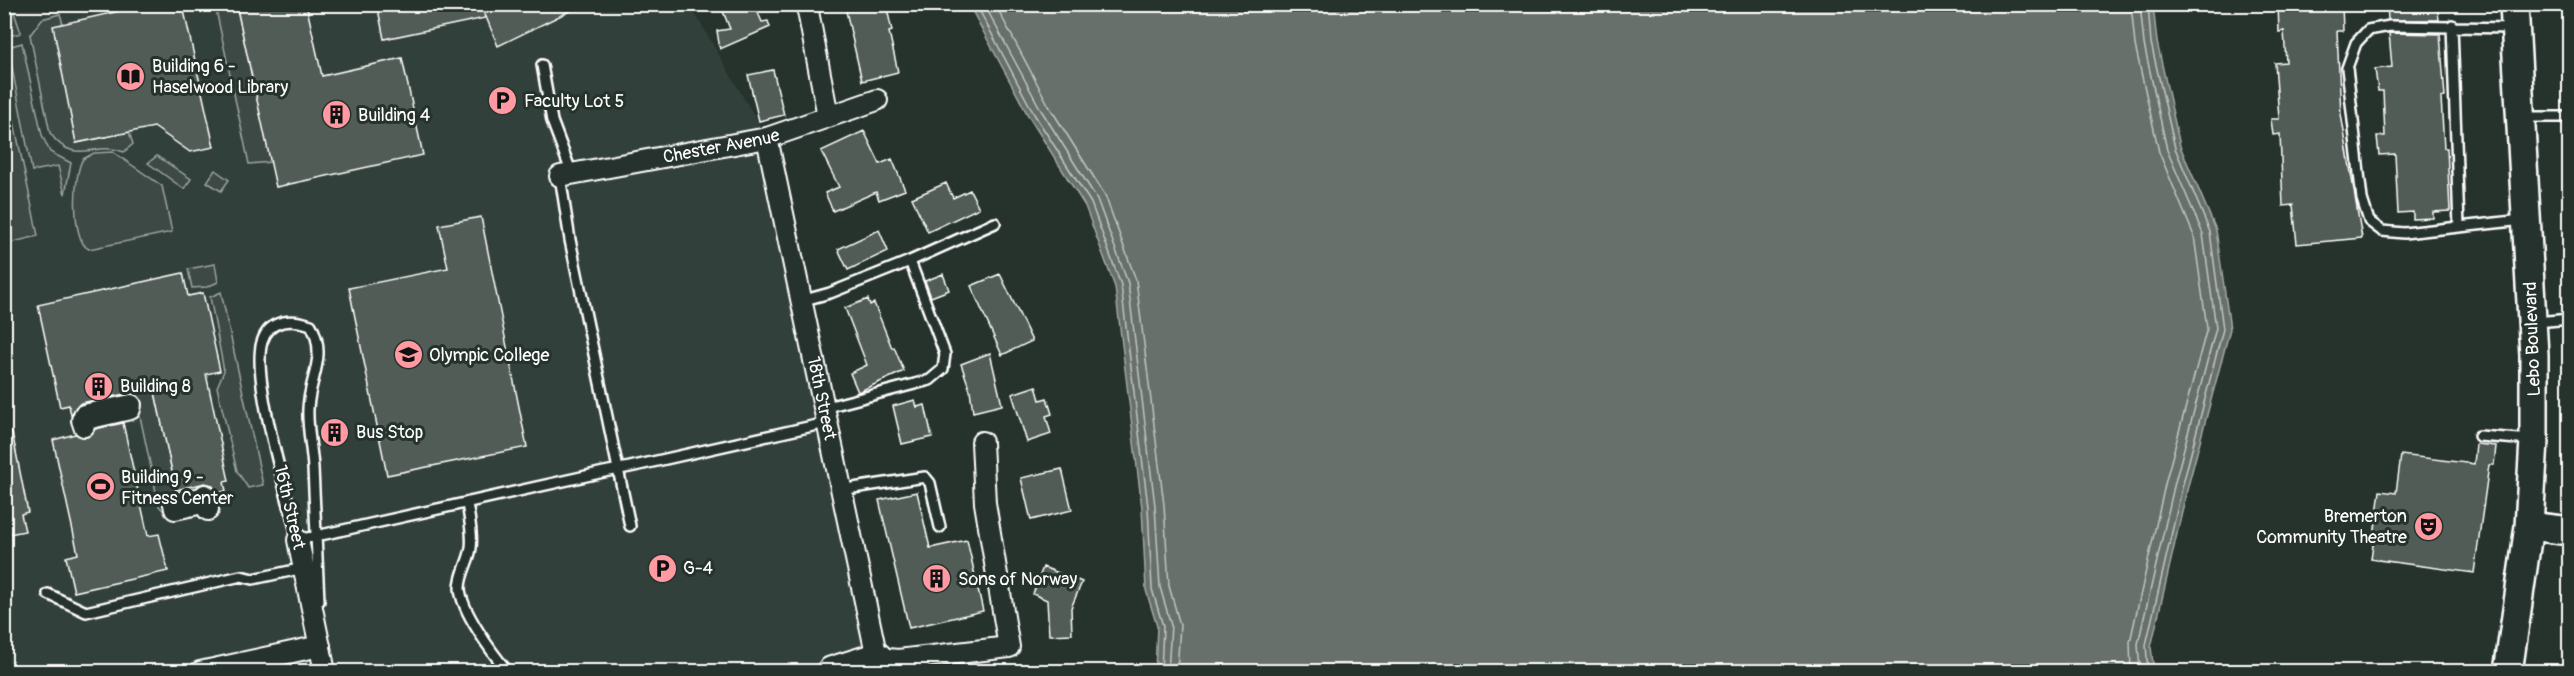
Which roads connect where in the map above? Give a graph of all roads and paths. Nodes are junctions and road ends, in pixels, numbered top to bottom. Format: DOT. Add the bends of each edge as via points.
graph roads {
  1 [pos="807,6"];
  2 [pos="2570,6"];
  3 [pos="2514,13"];
  4 [pos="2452,26"];
  5 [pos="542,64"];
  6 [pos="877,100"];
  7 [pos="828,116"];
  8 [pos="2520,117"];
  9 [pos="2570,117"];
  10 [pos="767,138"];
  11 [pos="566,175"];
  12 [pos="2526,220"];
  13 [pos="995,223"];
  14 [pos="2459,227"];
  15 [pos="909,261"];
  16 [pos="801,302"];
  17 [pos="2570,319"];
  18 [pos="2532,323"];
  19 [pos="824,416"];
  20 [pos="2479,436"];
  21 [pos="2534,440"];
  22 [pos="982,442"];
  23 [pos="617,470"];
  24 [pos="840,490"];
  25 [pos="467,503"];
  26 [pos="630,526"];
  27 [pos="2529,526"];
  28 [pos="940,527"];
  29 [pos="2570,531"];
  30 [pos="307,538"];
  31 [pos="304,568"];
  32 [pos="48,594"];
  33 [pos="320,646"];
  34 [pos="877,658"];
  35 [pos="200,672"];
  36 [pos="326,672"];
  37 [pos="508,672"];
  38 [pos="832,672"];
  39 [pos="2508,672"];
  1 -- 7 [label="street"];
  2 -- 3 [label="lane"];
  3 -- 4 [label="lane"];
  3 -- 8 [label="main road, Lebo Boulevard"];
  4 -- 14 [label="lane"];
  4 -- 14 [label="lane" via="2368,30 2356,43 2347,68 2368,221 2382,231 2404,233"];
  5 -- 11 [label="lane"];
  6 -- 7 [label="street, Chester Avenue"];
  7 -- 10 [label="street, Chester Avenue"];
  8 -- 9 [label="lane"];
  8 -- 12 [label="main road, Lebo Boulevard"];
  10 -- 11 [label="street, Chester Avenue"];
  10 -- 16 [label="street, 18th Street"];
  11 -- 23 [label="lane" via="570,240"];
  12 -- 14 [label="lane"];
  12 -- 18 [label="main road, Lebo Boulevard"];
  13 -- 15 [label="lane"];
  15 -- 16 [label="lane"];
  15 -- 19 [label="lane" via="945,354 943,369 930,380"];
  16 -- 19 [label="street, 18th Street"];
  17 -- 18 [label="lane"];
  18 -- 21 [label="main road, Lebo Boulevard"];
  19 -- 23 [label="lane"];
  19 -- 24 [label="street, 18th Street"];
  20 -- 21 [label="lane"];
  21 -- 27 [label="main road, Lebo Boulevard"];
  22 -- 34 [label="street" via="985,503 1009,647 898,660"];
  23 -- 25 [label="lane"];
  23 -- 26 [label="lane"];
  24 -- 28 [label="lane" via="925,477 930,483"];
  24 -- 34 [label="street, 18th Street"];
  25 -- 30 [label="lane"];
  25 -- 37 [label="lane" via="471,550 460,589 470,616"];
  27 -- 29 [label="main road"];
  27 -- 39 [label="main road, Lebo Boulevard"];
  30 -- 30 [label="lane, 16th Street" via="261,377 262,341 275,324 295,319 310,325 318,339 308,407"];
  30 -- 31 [label="street, 16th Street"];
  30 -- 33 [label="lane"];
  31 -- 32 [label="lane" via="254,579 241,576 86,612"];
  31 -- 33 [label="street, 16th Street"];
  33 -- 35 [label="street"];
  33 -- 36 [label="street, 16th Street"];
  34 -- 38 [label="main road"];
}
